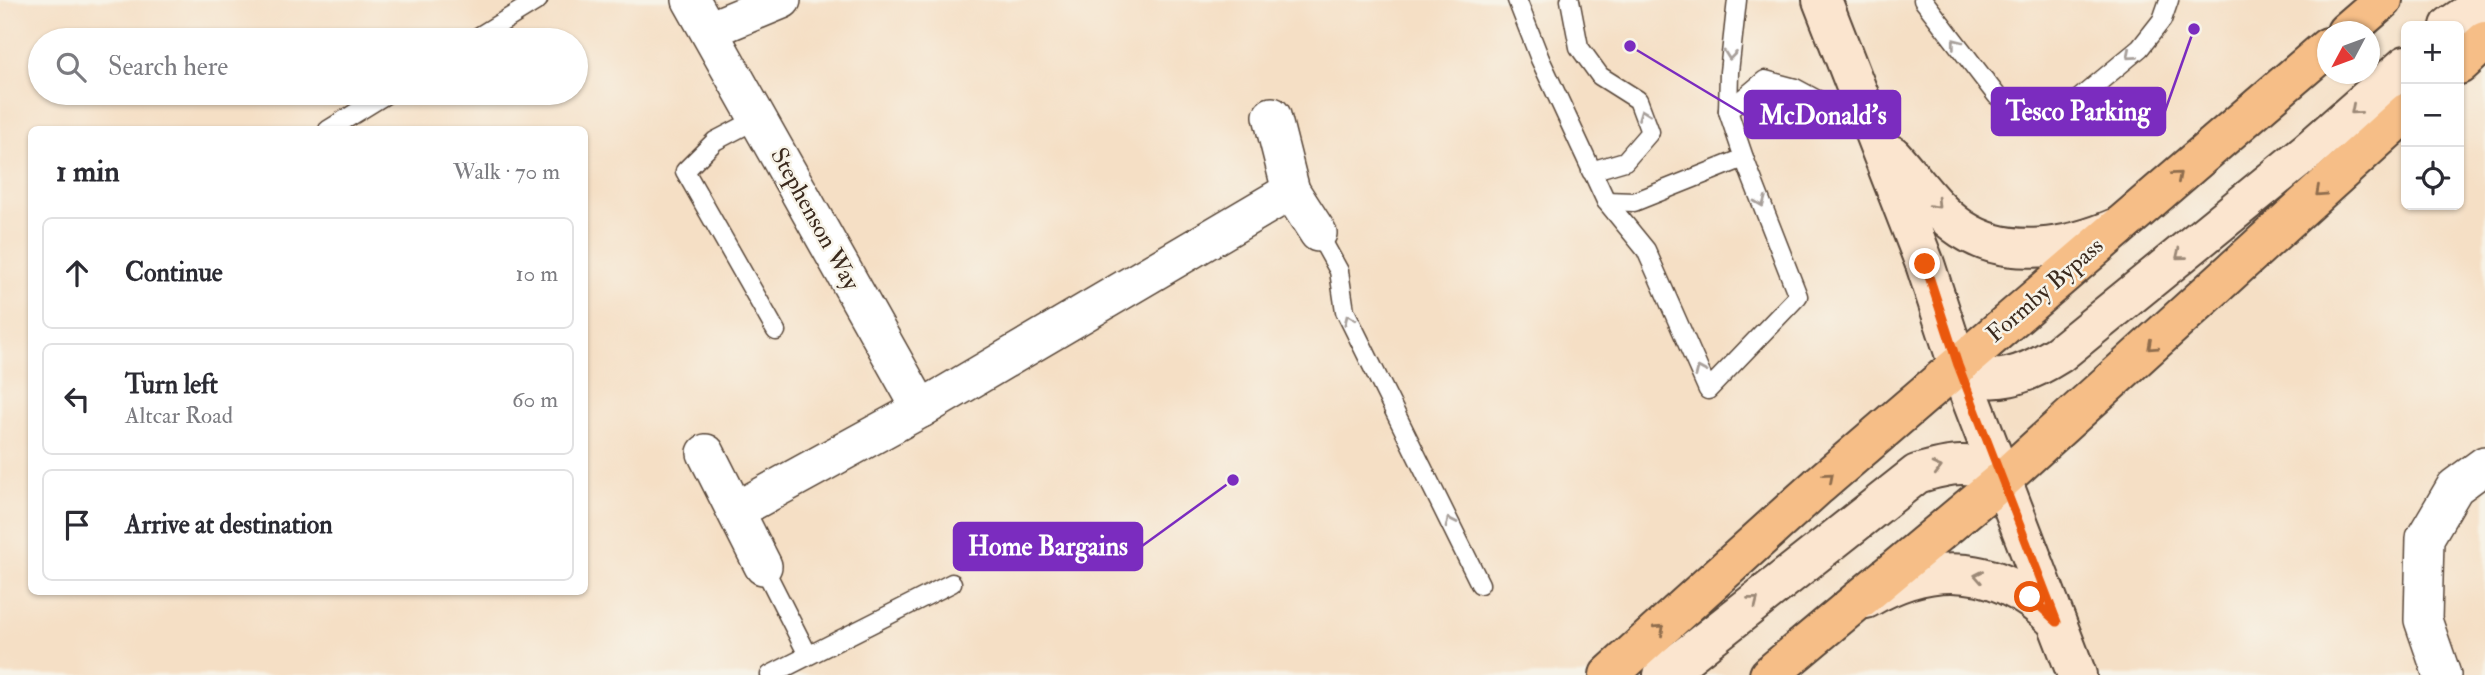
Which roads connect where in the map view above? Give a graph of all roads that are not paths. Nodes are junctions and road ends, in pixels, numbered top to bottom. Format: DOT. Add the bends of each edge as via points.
graph roads {
  1 [pos="538,0"];
  2 [pos="782,0"];
  3 [pos="1517,0"];
  4 [pos="1570,0"];
  5 [pos="1737,0"];
  6 [pos="1822,0"];
  7 [pos="1923,0"];
  8 [pos="2169,0"];
  9 [pos="2383,0"];
  10 [pos="2485,2"];
  11 [pos="700,15"];
  12 [pos="2359,21"];
  13 [pos="2457,21"];
  14 [pos="492,28"];
  15 [pos="2485,41"];
  16 [pos="2317,56"];
  17 [pos="2464,60"];
  18 [pos="2401,69"];
  19 [pos="369,105"];
  20 [pos="1728,111"];
  21 [pos="1272,116"];
  22 [pos="759,118"];
  23 [pos="2401,118"];
  24 [pos="334,126"];
  25 [pos="1873,132"];
  26 [pos="1744,158"];
  27 [pos="1591,171"];
  28 [pos="1291,191"];
  29 [pos="1606,201"];
  30 [pos="1634,202"];
  31 [pos="2118,227"];
  32 [pos="1318,233"];
  33 [pos="1646,250"];
  34 [pos="776,331"];
  35 [pos="1958,365"];
  36 [pos="921,409"];
  37 [pos="706,453"];
  38 [pos="2485,466"];
  39 [pos="2003,480"];
  40 [pos="737,510"];
  41 [pos="763,566"];
  42 [pos="952,583"];
  43 [pos="1480,584"];
  44 [pos="1851,607"];
  45 [pos="2057,622"];
  46 [pos="808,656"];
  47 [pos="770,675"];
  48 [pos="1609,675"];
  49 [pos="1663,675"];
  50 [pos="1769,675"];
  51 [pos="2077,675"];
  52 [pos="2442,675"];
  1 -- 14 [label="lane"];
  2 -- 11 [label="street, Stephenson Way"];
  3 -- 27 [label="lane"];
  27 -- 4 [label="lane, one-way" via="1625,160 1650,132 1638,100 1600,76 1579,47"];
  5 -- 20 [label="lane, one-way"];
  6 -- 25 [label="main road"];
  8 -- 7 [label="lane, one-way" via="2162,20 2140,48 2063,112 2027,115 1997,96"];
  9 -- 12 [label="highway"];
  10 -- 13 [label="main road"];
  11 -- 22 [label="street, Stephenson Way"];
  15 -- 17 [label="highway"];
  31 -- 16 [label="highway, Formby Bypass, one-way"];
  18 -- 35 [label="main road, one-way" via="2059,354 2024,372 1989,380"];
  19 -- 24 [label="lane"];
  20 -- 25 [label="lane" via="1765,80 1795,88"];
  20 -- 26 [label="lane"];
  21 -- 28 [label="street"];
  22 -- 34 [label="lane" via="715,141 685,171"];
  22 -- 36 [label="street, Stephenson Way"];
  23 -- 39 [label="highway, one-way"];
  25 -- 31 [label="main road, one-way" via="1950,219 1985,240 2014,247 2046,247"];
  25 -- 35 [label="main road" via="1925,264"];
  26 -- 30 [label="lane"];
  26 -- 33 [label="lane, one-way" via="1798,296 1708,390"];
  27 -- 29 [label="lane"];
  28 -- 32 [label="street"];
  28 -- 36 [label="street"];
  29 -- 30 [label="lane"];
  29 -- 33 [label="lane"];
  30 -- 33 [label="lane"];
  31 -- 35 [label="highway, Formby Bypass"];
  43 -- 32 [label="lane, one-way" via="1345,311 1339,271"];
  35 -- 39 [label="main road"];
  48 -- 35 [label="highway, Formby Bypass, one-way"];
  36 -- 40 [label="street"];
  37 -- 40 [label="street"];
  38 -- 52 [label="street" via="2455,486 2425,538 2423,620"];
  39 -- 44 [label="highway"];
  39 -- 45 [label="main road"];
  49 -- 39 [label="main road, one-way" via="1917,474 1964,464 1993,471"];
  40 -- 41 [label="street"];
  41 -- 46 [label="lane"];
  42 -- 46 [label="lane"];
  45 -- 44 [label="main road, one-way" via="2015,588 1969,573 1913,579"];
  44 -- 50 [label="highway"];
  45 -- 51 [label="main road"];
  46 -- 47 [label="lane"];
}
